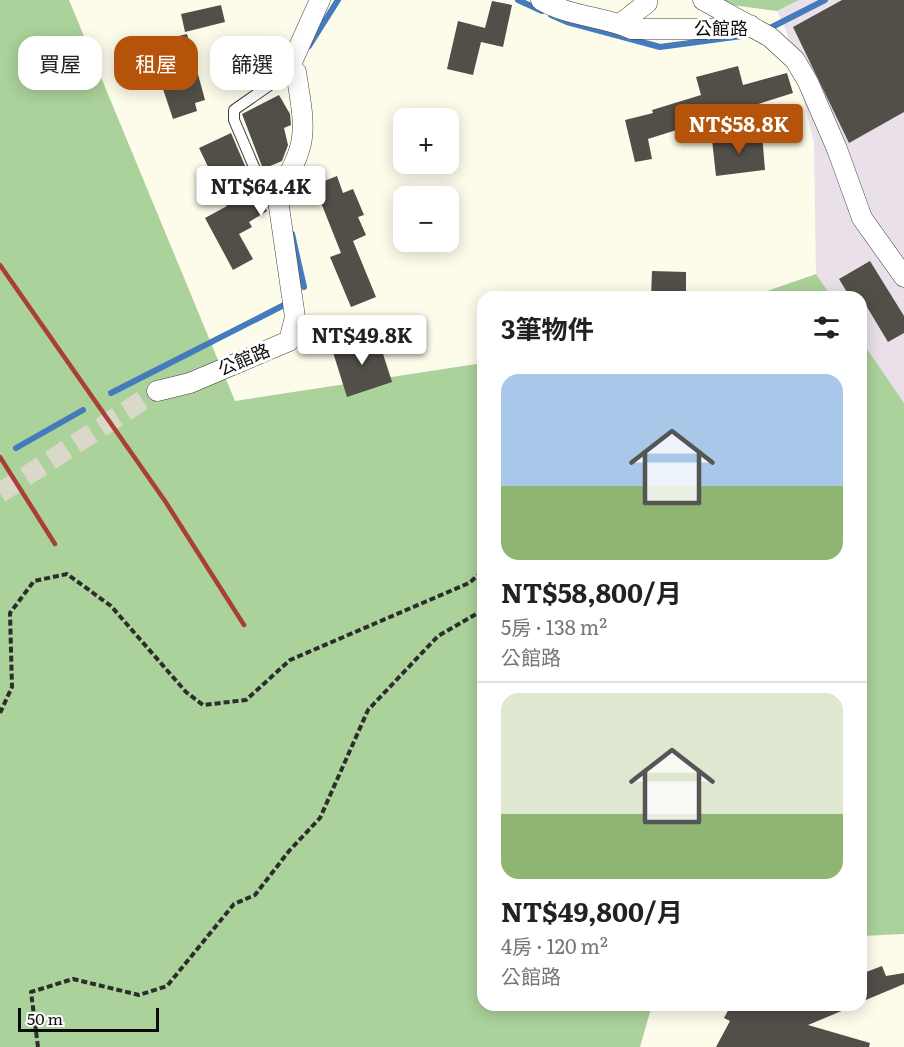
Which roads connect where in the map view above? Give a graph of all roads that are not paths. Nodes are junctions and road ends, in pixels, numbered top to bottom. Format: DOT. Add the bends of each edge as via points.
graph roads {
  1 [pos="320,0"];
  2 [pos="541,0"];
  3 [pos="647,0"];
  4 [pos="703,0"];
  5 [pos="620,24"];
  6 [pos="750,25"];
  7 [pos="294,58"];
  8 [pos="294,72"];
  9 [pos="263,90"];
  10 [pos="277,193"];
  11 [pos="904,277"];
  12 [pos="157,391"];
  1 -- 7 [label="street"];
  2 -- 5 [label="street, 公館路" via="557,9"];
  3 -- 5 [label="street"];
  4 -- 6 [label="street"];
  5 -- 6 [label="street, 公館路" via="632,29"];
  6 -- 11 [label="street, 公館路" via="795,60 837,149 862,218"];
  8 -- 10 [label="street" via="304,141 291,173"];
  9 -- 10 [label="lane" via="234,110 234,120 263,188"];
  10 -- 12 [label="street, 公館路" via="295,317 289,341 190,382"];
}
